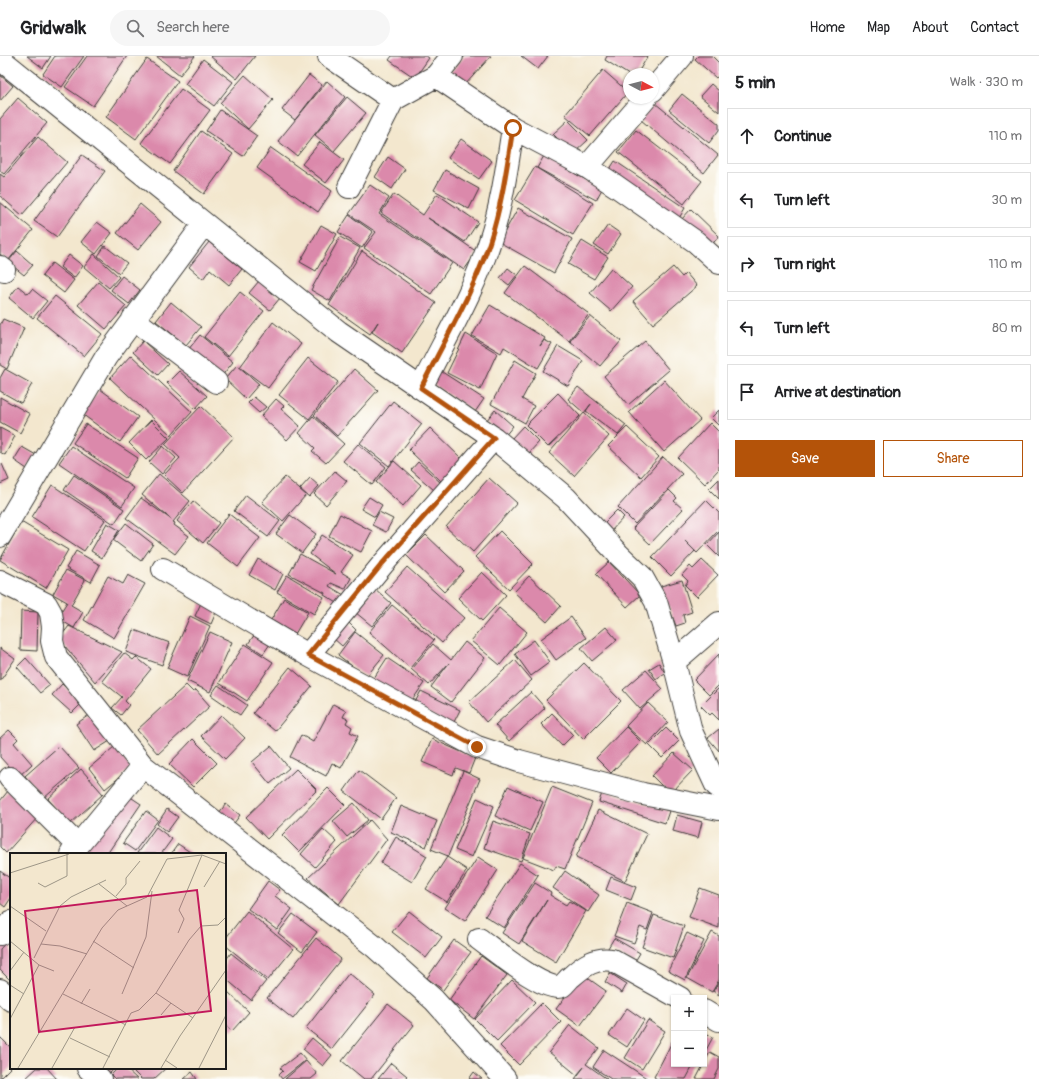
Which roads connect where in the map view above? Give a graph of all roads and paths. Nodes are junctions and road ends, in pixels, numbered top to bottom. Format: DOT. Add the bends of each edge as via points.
graph roads {
  1 [pos="330,56"];
  2 [pos="452,56"];
  3 [pos="682,56"];
  4 [pos="0,59"];
  5 [pos="436,76"];
  6 [pos="659,83"];
  7 [pos="392,100"];
  8 [pos="641,104"];
  9 [pos="513,128"];
  10 [pos="587,168"];
  11 [pos="350,187"];
  12 [pos="204,224"];
  13 [pos="719,263"];
  14 [pos="133,319"];
  15 [pos="216,382"];
  16 [pos="421,388"];
  17 [pos="494,438"];
  18 [pos="0,536"];
  19 [pos="163,568"];
  20 [pos="0,582"];
  21 [pos="719,622"];
  22 [pos="308,655"];
  23 [pos="674,662"];
  24 [pos="143,766"];
  25 [pos="10,778"];
  26 [pos="719,787"];
  27 [pos="719,809"];
  28 [pos="75,850"];
  29 [pos="10,923"];
  30 [pos="0,934"];
  31 [pos="479,939"];
  32 [pos="0,990"];
  33 [pos="675,995"];
  34 [pos="10,999"];
  35 [pos="707,1013"];
  36 [pos="719,1020"];
  37 [pos="89,1069"];
  38 [pos="100,1079"];
  39 [pos="505,1079"];
  1 -- 7 [label="street"];
  2 -- 5 [label="street"];
  3 -- 6 [label="street"];
  4 -- 12 [label="street"];
  5 -- 7 [label="street"];
  5 -- 9 [label="street"];
  7 -- 11 [label="street"];
  8 -- 10 [label="street"];
  9 -- 10 [label="street"];
  9 -- 16 [label="street" via="504,186 490,241"];
  10 -- 13 [label="street" via="696,242"];
  12 -- 14 [label="street"];
  12 -- 16 [label="street" via="339,332"];
  14 -- 15 [label="street"];
  14 -- 18 [label="street" via="106,357"];
  16 -- 17 [label="street"];
  17 -- 22 [label="street" via="382,564"];
  17 -- 23 [label="street" via="566,498 642,577 656,602"];
  19 -- 22 [label="street"];
  20 -- 24 [label="street" via="46,604 51,613 52,641 56,658"];
  21 -- 23 [label="street"];
  22 -- 27 [label="street" via="477,747 519,761 643,794"];
  23 -- 26 [label="street" via="691,731"];
  24 -- 28 [label="street"];
  24 -- 39 [label="street" via="375,947 434,1000"];
  25 -- 28 [label="street"];
  29 -- 30 [label="street"];
  31 -- 33 [label="street" via="546,984 562,986 586,965 604,958"];
  32 -- 34 [label="street"];
  35 -- 36 [label="street"];
  37 -- 38 [label="street"];
}
